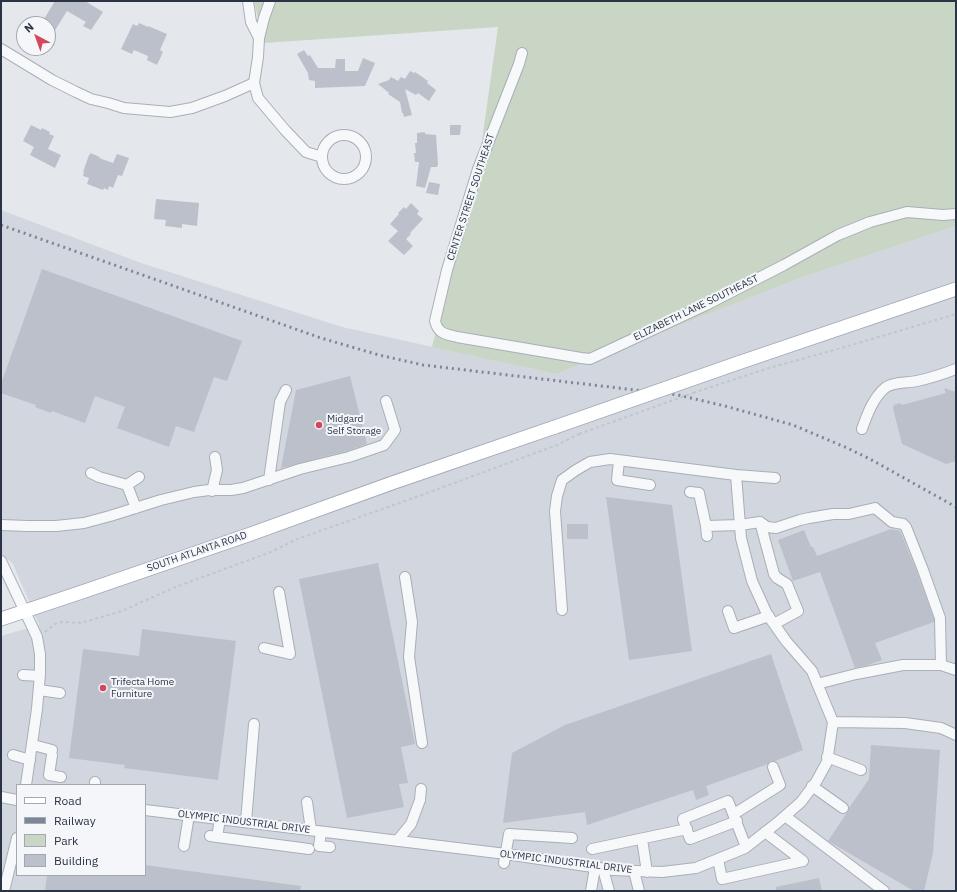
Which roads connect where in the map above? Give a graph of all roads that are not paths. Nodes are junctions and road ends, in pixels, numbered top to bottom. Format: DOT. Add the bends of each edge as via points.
graph roads {
  1 [pos="248,1"];
  2 [pos="270,1"];
  3 [pos="259,38"];
  4 [pos="1,49"];
  5 [pos="522,53"];
  6 [pos="254,83"];
  7 [pos="322,157"];
  8 [pos="956,214"];
  9 [pos="956,289"];
  10 [pos="435,321"];
  11 [pos="956,369"];
  12 [pos="286,390"];
  13 [pos="386,401"];
  14 [pos="862,429"];
  15 [pos="215,457"];
  16 [pos="619,461"];
  17 [pos="92,473"];
  18 [pos="736,475"];
  19 [pos="139,477"];
  20 [pos="775,478"];
  21 [pos="269,480"];
  22 [pos="127,485"];
  23 [pos="650,485"];
  24 [pos="210,490"];
  25 [pos="690,492"];
  26 [pos="136,508"];
  27 [pos="760,522"];
  28 [pos="1,525"];
  29 [pos="740,525"];
  30 [pos="1,561"];
  31 [pos="405,577"];
  32 [pos="279,592"];
  33 [pos="562,610"];
  34 [pos="25,611"];
  35 [pos="728,611"];
  36 [pos="1,618"];
  37 [pos="771,620"];
  38 [pos="264,648"];
  39 [pos="942,665"];
  40 [pos="956,670"];
  41 [pos="23,675"];
  42 [pos="40,676"];
  43 [pos="817,684"];
  44 [pos="39,690"];
  45 [pos="60,693"];
  46 [pos="833,722"];
  47 [pos="254,724"];
  48 [pos="956,735"];
  49 [pos="422,743"];
  50 [pos="33,744"];
  51 [pos="13,755"];
  52 [pos="827,757"];
  53 [pos="30,760"];
  54 [pos="773,766"];
  55 [pos="861,770"];
  56 [pos="60,776"];
  57 [pos="26,784"];
  58 [pos="812,786"];
  59 [pos="421,790"];
  60 [pos="1,797"];
  61 [pos="16,800"];
  62 [pos="307,802"];
  63 [pos="843,808"];
  64 [pos="146,810"];
  65 [pos="189,815"];
  66 [pos="785,816"];
  67 [pos="735,818"];
  68 [pos="220,819"];
  69 [pos="246,822"];
  70 [pos="687,829"];
  71 [pos="316,831"];
  72 [pos="765,832"];
  73 [pos="572,838"];
  74 [pos="642,839"];
  75 [pos="397,841"];
  76 [pos="16,842"];
  77 [pos="184,846"];
  78 [pos="319,846"];
  79 [pos="330,847"];
  80 [pos="746,847"];
  81 [pos="592,849"];
  82 [pos="505,859"];
  83 [pos="718,859"];
  84 [pos="599,868"];
  85 [pos="634,871"];
  86 [pos="647,872"];
  87 [pos="4,891"];
  88 [pos="591,891"];
  89 [pos="608,891"];
  90 [pos="638,891"];
  91 [pos="884,891"];
  1 -- 3 [label="street" via="251,22"];
  2 -- 3 [label="street"];
  3 -- 6 [label="street"];
  4 -- 6 [label="street" via="52,80 91,99 130,109 170,112 192,108"];
  5 -- 10 [label="street, CENTER STREET SOUTHEAST" via="478,169 447,270"];
  6 -- 7 [label="street" via="258,98 285,130 306,152"];
  7 -- 7 [label="street" via="328,173 343,179 356,176 363,169 367,159 364,146 358,139 349,135 335,136 329,140"];
  8 -- 10 [label="street, ELIZABETH LANE SOUTHEAST" via="907,212 870,222 838,235 706,305 590,358 457,337 439,330"];
  9 -- 34 [label="main road, SOUTH ATLANTA ROAD, bridge"];
  11 -- 14 [label="street" via="886,387 867,414"];
  12 -- 21 [label="street" via="280,402"];
  13 -- 21 [label="street" via="395,430 384,445"];
  15 -- 24 [label="street" via="217,470"];
  16 -- 18 [label="street"];
  16 -- 23 [label="street" via="617,480"];
  16 -- 33 [label="street" via="590,462 562,480 560,485 555,511"];
  17 -- 22 [label="street"];
  18 -- 20 [label="street"];
  18 -- 29 [label="street"];
  19 -- 22 [label="street"];
  21 -- 24 [label="street" via="232,490"];
  22 -- 26 [label="street"];
  24 -- 26 [label="street"];
  25 -- 29 [label="street" via="699,493 707,531"];
  26 -- 28 [label="street" via="84,522 56,526"];
  27 -- 29 [label="street"];
  27 -- 37 [label="street" via="774,574 787,584 798,611"];
  27 -- 39 [label="street" via="767,527 776,528 808,518 849,514 875,508 892,522 903,524 940,618"];
  29 -- 37 [label="street" via="752,581"];
  30 -- 34 [label="street"];
  31 -- 49 [label="street" via="412,622 409,657"];
  32 -- 38 [label="street" via="290,654"];
  34 -- 36 [label="main road, SOUTH ATLANTA ROAD"];
  34 -- 42 [label="street" via="37,637"];
  35 -- 37 [label="street" via="734,628"];
  37 -- 43 [label="street" via="812,671"];
  39 -- 40 [label="street"];
  39 -- 43 [label="street" via="903,665"];
  41 -- 42 [label="street"];
  42 -- 44 [label="street"];
  43 -- 46 [label="street"];
  44 -- 45 [label="street"];
  44 -- 50 [label="street"];
  46 -- 48 [label="street" via="905,723 941,728"];
  46 -- 52 [label="street, OLYMPIC INDUSTRIAL DRIVE"];
  47 -- 69 [label="street"];
  50 -- 53 [label="street"];
  50 -- 56 [label="street" via="52,752 49,775"];
  51 -- 53 [label="street"];
  52 -- 55 [label="street"];
  52 -- 58 [label="street, OLYMPIC INDUSTRIAL DRIVE" via="827,762"];
  53 -- 57 [label="street"];
  54 -- 67 [label="street" via="780,785"];
  58 -- 63 [label="street"];
  58 -- 66 [label="street, OLYMPIC INDUSTRIAL DRIVE" via="801,802"];
  59 -- 75 [label="street" via="411,824"];
  60 -- 61 [label="street"];
  62 -- 71 [label="street"];
  64 -- 65 [label="street, OLYMPIC INDUSTRIAL DRIVE"];
  65 -- 68 [label="street, OLYMPIC INDUSTRIAL DRIVE"];
  65 -- 77 [label="street"];
  66 -- 72 [label="street, OLYMPIC INDUSTRIAL DRIVE"];
  66 -- 91 [label="street"];
  67 -- 70 [label="street" via="690,840"];
  67 -- 70 [label="street" via="728,801 683,819"];
  67 -- 80 [label="street"];
  68 -- 69 [label="street, OLYMPIC INDUSTRIAL DRIVE"];
  68 -- 78 [label="street" via="214,836 260,848 308,853 310,844"];
  69 -- 71 [label="street, OLYMPIC INDUSTRIAL DRIVE"];
  70 -- 74 [label="street"];
  71 -- 75 [label="street, OLYMPIC INDUSTRIAL DRIVE"];
  71 -- 78 [label="street"];
  72 -- 80 [label="street, OLYMPIC INDUSTRIAL DRIVE"];
  72 -- 83 [label="street" via="803,861 722,879"];
  73 -- 82 [label="street" via="509,834"];
  74 -- 81 [label="street"];
  74 -- 86 [label="street"];
  75 -- 82 [label="street, OLYMPIC INDUSTRIAL DRIVE"];
  76 -- 87 [label="street"];
  78 -- 79 [label="street"];
  80 -- 83 [label="street, OLYMPIC INDUSTRIAL DRIVE"];
  82 -- 84 [label="street, OLYMPIC INDUSTRIAL DRIVE"];
  83 -- 86 [label="street, OLYMPIC INDUSTRIAL DRIVE" via="696,868"];
  84 -- 85 [label="street, OLYMPIC INDUSTRIAL DRIVE"];
  84 -- 88 [label="street"];
  84 -- 89 [label="street"];
  85 -- 86 [label="street, OLYMPIC INDUSTRIAL DRIVE"];
  85 -- 90 [label="street"];
}
